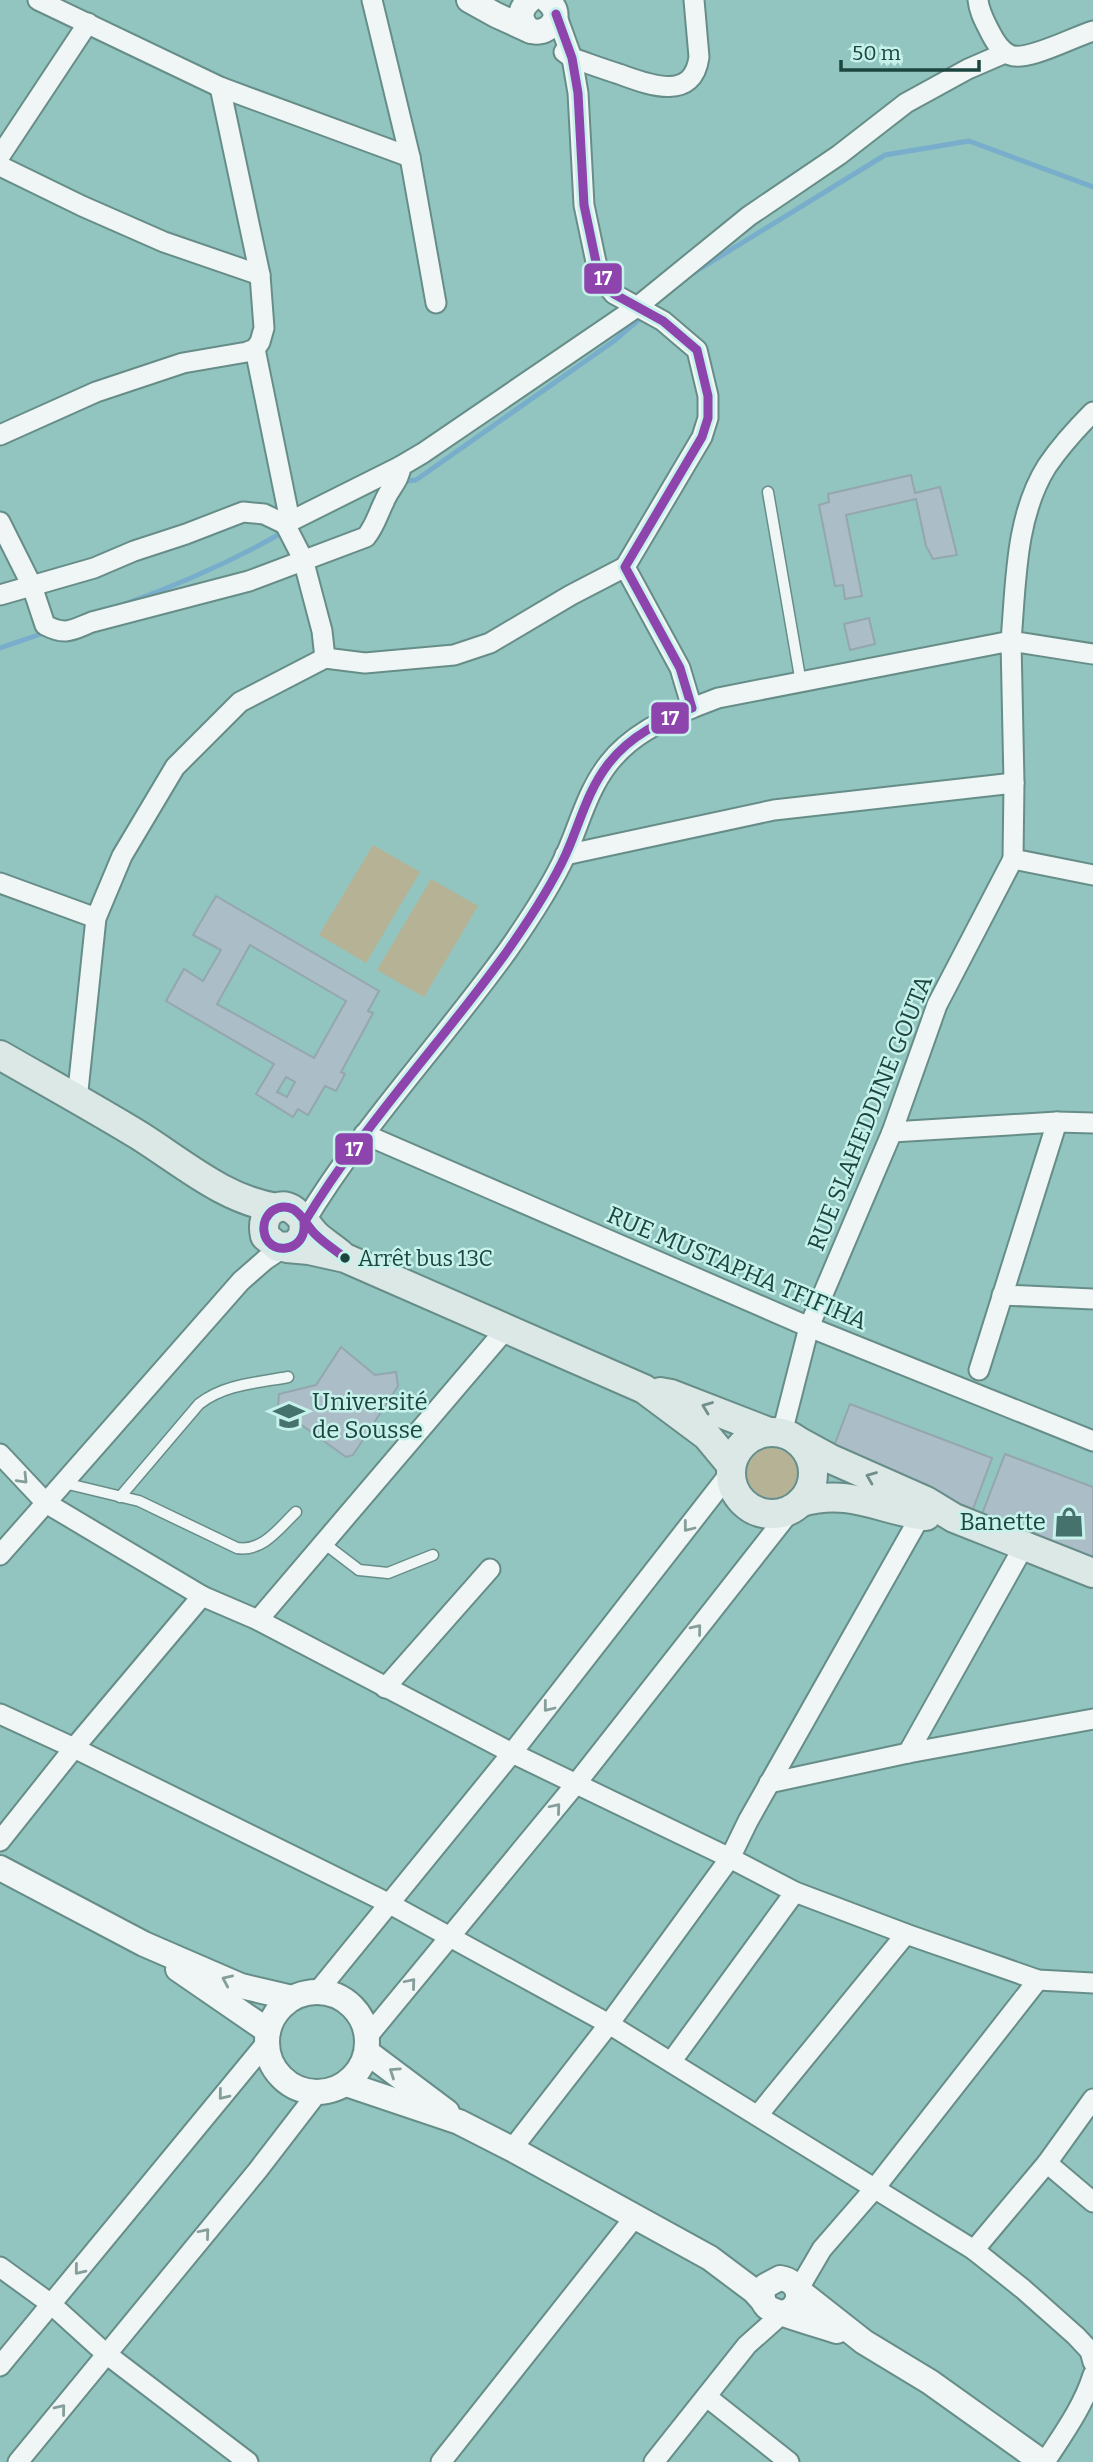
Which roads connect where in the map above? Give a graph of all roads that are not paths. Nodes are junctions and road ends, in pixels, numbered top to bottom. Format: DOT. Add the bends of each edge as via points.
graph roads {
  1 [pos="38,0"];
  2 [pos="372,0"];
  3 [pos="469,0"];
  4 [pos="478,0"];
  5 [pos="529,0"];
  6 [pos="694,0"];
  7 [pos="978,0"];
  8 [pos="553,6"];
  9 [pos="88,23"];
  10 [pos="534,31"];
  11 [pos="1093,31"];
  12 [pos="1006,53"];
  13 [pos="572,58"];
  14 [pos="220,87"];
  15 [pos="0,156"];
  16 [pos="410,157"];
  17 [pos="0,166"];
  18 [pos="260,275"];
  19 [pos="436,303"];
  20 [pos="637,307"];
  21 [pos="255,349"];
  22 [pos="1093,412"];
  23 [pos="0,435"];
  24 [pos="401,466"];
  25 [pos="768,492"];
  26 [pos="0,523"];
  27 [pos="287,523"];
  28 [pos="303,559"];
  29 [pos="625,567"];
  30 [pos="32,586"];
  31 [pos="0,595"];
  32 [pos="1010,641"];
  33 [pos="1093,654"];
  34 [pos="325,658"];
  35 [pos="801,682"];
  36 [pos="692,708"];
  37 [pos="1014,783"];
  38 [pos="565,855"];
  39 [pos="1013,859"];
  40 [pos="1093,875"];
  41 [pos="0,883"];
  42 [pos="96,918"];
  43 [pos="0,1055"];
  44 [pos="78,1100"];
  45 [pos="1057,1122"];
  46 [pos="1093,1123"];
  47 [pos="892,1132"];
  48 [pos="364,1134"];
  49 [pos="226,1192"];
  50 [pos="288,1213"];
  51 [pos="278,1244"];
  52 [pos="345,1258"];
  53 [pos="1002,1295"];
  54 [pos="1093,1299"];
  55 [pos="809,1327"];
  56 [pos="506,1329"];
  57 [pos="979,1370"];
  58 [pos="288,1377"];
  59 [pos="644,1389"];
  60 [pos="783,1435"];
  61 [pos="1093,1441"];
  62 [pos="0,1454"];
  63 [pos="730,1469"];
  64 [pos="64,1483"];
  65 [pos="120,1497"];
  66 [pos="46,1503"];
  67 [pos="796,1506"];
  68 [pos="296,1512"];
  69 [pos="921,1515"];
  70 [pos="954,1518"];
  71 [pos="324,1544"];
  72 [pos="1024,1546"];
  73 [pos="0,1555"];
  74 [pos="433,1555"];
  75 [pos="490,1569"];
  76 [pos="1093,1573"];
  77 [pos="202,1596"];
  78 [pos="258,1620"];
  79 [pos="385,1688"];
  80 [pos="0,1714"];
  81 [pos="1093,1719"];
  82 [pos="74,1748"];
  83 [pos="908,1752"];
  84 [pos="512,1754"];
  85 [pos="769,1783"];
  86 [pos="575,1785"];
  87 [pos="0,1841"];
  88 [pos="730,1858"];
  89 [pos="0,1868"];
  90 [pos="795,1892"];
  91 [pos="388,1903"];
  92 [pos="906,1934"];
  93 [pos="449,1937"];
  94 [pos="144,1944"];
  95 [pos="1038,1980"];
  96 [pos="1093,1983"];
  97 [pos="318,1992"];
  98 [pos="292,1998"];
  99 [pos="609,2024"];
  100 [pos="267,2037"];
  101 [pos="368,2044"];
  102 [pos="671,2062"];
  103 [pos="346,2084"];
  104 [pos="318,2092"];
  105 [pos="1093,2099"];
  106 [pos="758,2115"];
  107 [pos="458,2122"];
  108 [pos="512,2149"];
  109 [pos="1047,2163"];
  110 [pos="875,2188"];
  111 [pos="1093,2202"];
  112 [pos="634,2218"];
  113 [pos="974,2250"];
  114 [pos="710,2258"];
  115 [pos="0,2267"];
  116 [pos="787,2282"];
  117 [pos="51,2304"];
  118 [pos="771,2307"];
  119 [pos="864,2342"];
  120 [pos="105,2353"];
  121 [pos="1093,2362"];
  122 [pos="0,2366"];
  123 [pos="1093,2375"];
  124 [pos="707,2397"];
  125 [pos="1014,2451"];
  126 [pos="18,2462"];
  127 [pos="248,2462"];
  128 [pos="441,2462"];
  129 [pos="654,2462"];
  130 [pos="789,2462"];
  131 [pos="1044,2462"];
  1 -- 9 [label="street"];
  2 -- 16 [label="street"];
  3 -- 10 [label="street"];
  4 -- 5 [label="street"];
  5 -- 10 [label="street" via="521,18"];
  6 -- 13 [label="street" via="698,66 677,86 655,86"];
  7 -- 12 [label="street" via="994,41"];
  8 -- 10 [label="street" via="555,20 548,29"];
  8 -- 13 [label="street"];
  9 -- 14 [label="street"];
  9 -- 15 [label="street"];
  10 -- 13 [label="street"];
  11 -- 12 [label="street" via="1034,53 1014,57"];
  12 -- 20 [label="street" via="906,103 749,216"];
  13 -- 20 [label="street" via="584,205 597,262 614,294"];
  14 -- 16 [label="street"];
  14 -- 18 [label="street"];
  16 -- 19 [label="street"];
  17 -- 18 [label="street" via="164,242"];
  18 -- 21 [label="street" via="264,328"];
  20 -- 24 [label="street"];
  20 -- 29 [label="street" via="697,349 708,418 702,437"];
  21 -- 23 [label="street" via="183,363 96,391"];
  21 -- 27 [label="street"];
  22 -- 32 [label="street" via="1047,467 1032,500 1021,533"];
  24 -- 27 [label="street"];
  24 -- 28 [label="street" via="401,475 366,537"];
  25 -- 35 [label="lane"];
  26 -- 30 [label="street"];
  27 -- 28 [label="street"];
  27 -- 30 [label="street" via="243,512 94,568"];
  28 -- 30 [label="street" via="249,581 68,632 45,625"];
  28 -- 34 [label="street"];
  29 -- 34 [label="street" via="490,643 454,655 365,663"];
  29 -- 36 [label="street" via="680,668"];
  30 -- 31 [label="street"];
  32 -- 33 [label="street"];
  32 -- 35 [label="street"];
  32 -- 37 [label="street"];
  34 -- 42 [label="street" via="240,702 175,768 122,856"];
  35 -- 36 [label="street" via="718,698"];
  36 -- 38 [label="street" via="653,725 610,762 584,805"];
  37 -- 38 [label="street" via="774,810"];
  37 -- 39 [label="street"];
  38 -- 48 [label="street" via="508,949"];
  39 -- 40 [label="street"];
  39 -- 47 [label="street, RUE SLAHEDDINE GOUTA" via="936,1005"];
  41 -- 42 [label="street"];
  42 -- 44 [label="street"];
  43 -- 44 [label="main road"];
  44 -- 49 [label="main road"];
  45 -- 46 [label="street"];
  45 -- 47 [label="street"];
  45 -- 53 [label="street"];
  47 -- 55 [label="street, RUE SLAHEDDINE GOUTA"];
  48 -- 50 [label="street" via="330,1180"];
  48 -- 55 [label="street, RUE MUSTAPHA TFIFIHA"];
  49 -- 50 [label="main road"];
  49 -- 51 [label="main road"];
  50 -- 51 [label="main road" via="271,1211 264,1223"];
  50 -- 51 [label="main road" via="305,1230 299,1242"];
  50 -- 52 [label="main road"];
  51 -- 52 [label="main road"];
  51 -- 64 [label="street"];
  52 -- 56 [label="main road"];
  53 -- 54 [label="street"];
  53 -- 57 [label="street"];
  55 -- 60 [label="street, RUE SLAHEDDINE GOUTA"];
  55 -- 61 [label="street, RUE MUSTAPHA TFIFIHA"];
  56 -- 59 [label="main road"];
  56 -- 71 [label="street"];
  58 -- 65 [label="lane" via="213,1393"];
  60 -- 59 [label="main road, one-way" via="671,1394"];
  59 -- 63 [label="main road" via="707,1436"];
  60 -- 63 [label="main road" via="756,1435 744,1442"];
  60 -- 67 [label="main road" via="807,1452 812,1464 809,1491"];
  70 -- 60 [label="main road, one-way"];
  62 -- 66 [label="street, one-way"];
  63 -- 67 [label="main road" via="733,1487 751,1509 778,1514"];
  63 -- 84 [label="street, one-way"];
  64 -- 65 [label="lane"];
  64 -- 66 [label="street"];
  65 -- 68 [label="lane" via="139,1501 247,1550 262,1545"];
  66 -- 73 [label="street"];
  66 -- 77 [label="street"];
  67 -- 69 [label="main road" via="821,1497 850,1499"];
  86 -- 67 [label="street, one-way"];
  69 -- 70 [label="main road"];
  69 -- 85 [label="street"];
  70 -- 72 [label="main road"];
  71 -- 74 [label="lane" via="359,1570 388,1573"];
  71 -- 78 [label="street"];
  72 -- 76 [label="main road"];
  72 -- 83 [label="street"];
  75 -- 79 [label="street"];
  77 -- 78 [label="street"];
  77 -- 82 [label="street"];
  78 -- 79 [label="street"];
  79 -- 84 [label="street"];
  80 -- 82 [label="street"];
  81 -- 83 [label="street"];
  82 -- 87 [label="street"];
  82 -- 91 [label="street"];
  83 -- 85 [label="street"];
  84 -- 86 [label="street"];
  84 -- 91 [label="street"];
  85 -- 88 [label="street"];
  86 -- 88 [label="street"];
  93 -- 86 [label="street, one-way"];
  88 -- 90 [label="street"];
  88 -- 99 [label="street"];
  89 -- 94 [label="street"];
  90 -- 92 [label="street"];
  90 -- 102 [label="street"];
  91 -- 93 [label="street"];
  91 -- 97 [label="street"];
  92 -- 95 [label="street"];
  92 -- 106 [label="street"];
  93 -- 99 [label="street"];
  101 -- 93 [label="street, one-way"];
  98 -- 94 [label="street, one-way" via="242,1986"];
  94 -- 100 [label="street"];
  95 -- 96 [label="street"];
  95 -- 110 [label="street"];
  97 -- 98 [label="street"];
  97 -- 101 [label="street" via="347,2001 361,2016"];
  98 -- 100 [label="street" via="276,2012"];
  99 -- 102 [label="street"];
  99 -- 108 [label="street"];
  100 -- 104 [label="street" via="271,2062 282,2078 299,2089"];
  100 -- 117 [label="street, one-way"];
  101 -- 103 [label="street" via="360,2070"];
  107 -- 101 [label="street, one-way"];
  102 -- 106 [label="street"];
  103 -- 104 [label="street"];
  103 -- 107 [label="street"];
  120 -- 104 [label="street, one-way"];
  105 -- 109 [label="street"];
  106 -- 110 [label="street"];
  107 -- 108 [label="street"];
  108 -- 112 [label="street"];
  109 -- 111 [label="street"];
  109 -- 113 [label="street"];
  110 -- 113 [label="street"];
  110 -- 116 [label="street"];
  112 -- 114 [label="street"];
  112 -- 128 [label="street"];
  113 -- 121 [label="street" via="1076,2336 1090,2351"];
  114 -- 116 [label="street"];
  114 -- 118 [label="street"];
  115 -- 117 [label="street"];
  116 -- 118 [label="street" via="797,2302 789,2311"];
  116 -- 119 [label="street"];
  117 -- 120 [label="street"];
  117 -- 122 [label="street"];
  118 -- 119 [label="street"];
  118 -- 124 [label="street"];
  119 -- 125 [label="street" via="930,2382"];
  126 -- 120 [label="street, one-way"];
  120 -- 127 [label="street"];
  123 -- 131 [label="street" via="1076,2415"];
  124 -- 129 [label="street"];
  124 -- 130 [label="street"];
  125 -- 131 [label="street"];
}
